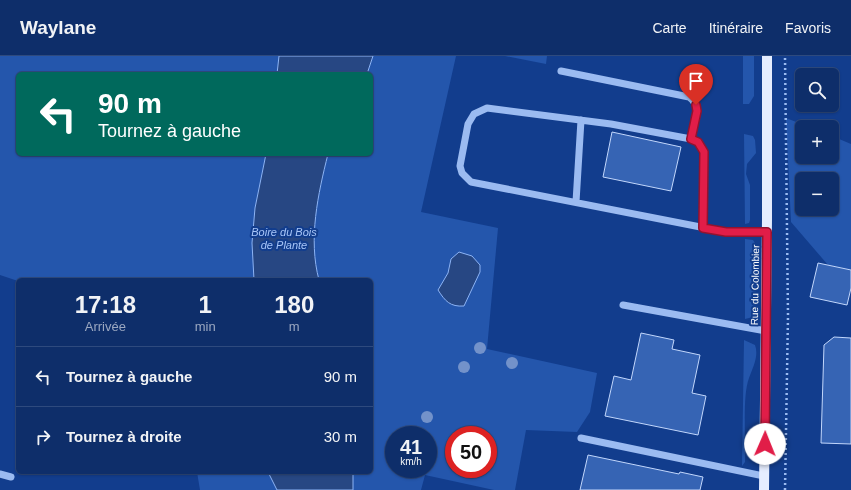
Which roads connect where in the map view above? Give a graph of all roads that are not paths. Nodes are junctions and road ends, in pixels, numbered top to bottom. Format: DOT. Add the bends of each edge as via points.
graph roads {
  1 [pos="766,56"];
  2 [pos="561,71"];
  3 [pos="581,120"];
  4 [pos="691,139"];
  5 [pos="576,202"];
  6 [pos="703,228"];
  7 [pos="767,232"];
  8 [pos="623,305"];
  9 [pos="766,331"];
  10 [pos="581,438"];
  11 [pos="0,474"];
  12 [pos="764,476"];
  13 [pos="11,477"];
  14 [pos="764,490"];
  1 -- 7 [label="main road, Rue du Colombier"];
  2 -- 4 [label="street" via="689,97 696,105 697,111"];
  3 -- 4 [label="street"];
  3 -- 5 [label="street"];
  3 -- 5 [label="street" via="487,108 480,110 468,124 460,166 462,173 471,182"];
  4 -- 6 [label="street" via="698,142 704,152"];
  5 -- 6 [label="street"];
  6 -- 7 [label="street" via="726,232"];
  7 -- 9 [label="main road, Rue du Colombier"];
  8 -- 9 [label="street"];
  9 -- 12 [label="main road, Rue du Colombier"];
  10 -- 12 [label="street"];
  11 -- 13 [label="street"];
  12 -- 14 [label="main road, Rue du Colombier"];
}
